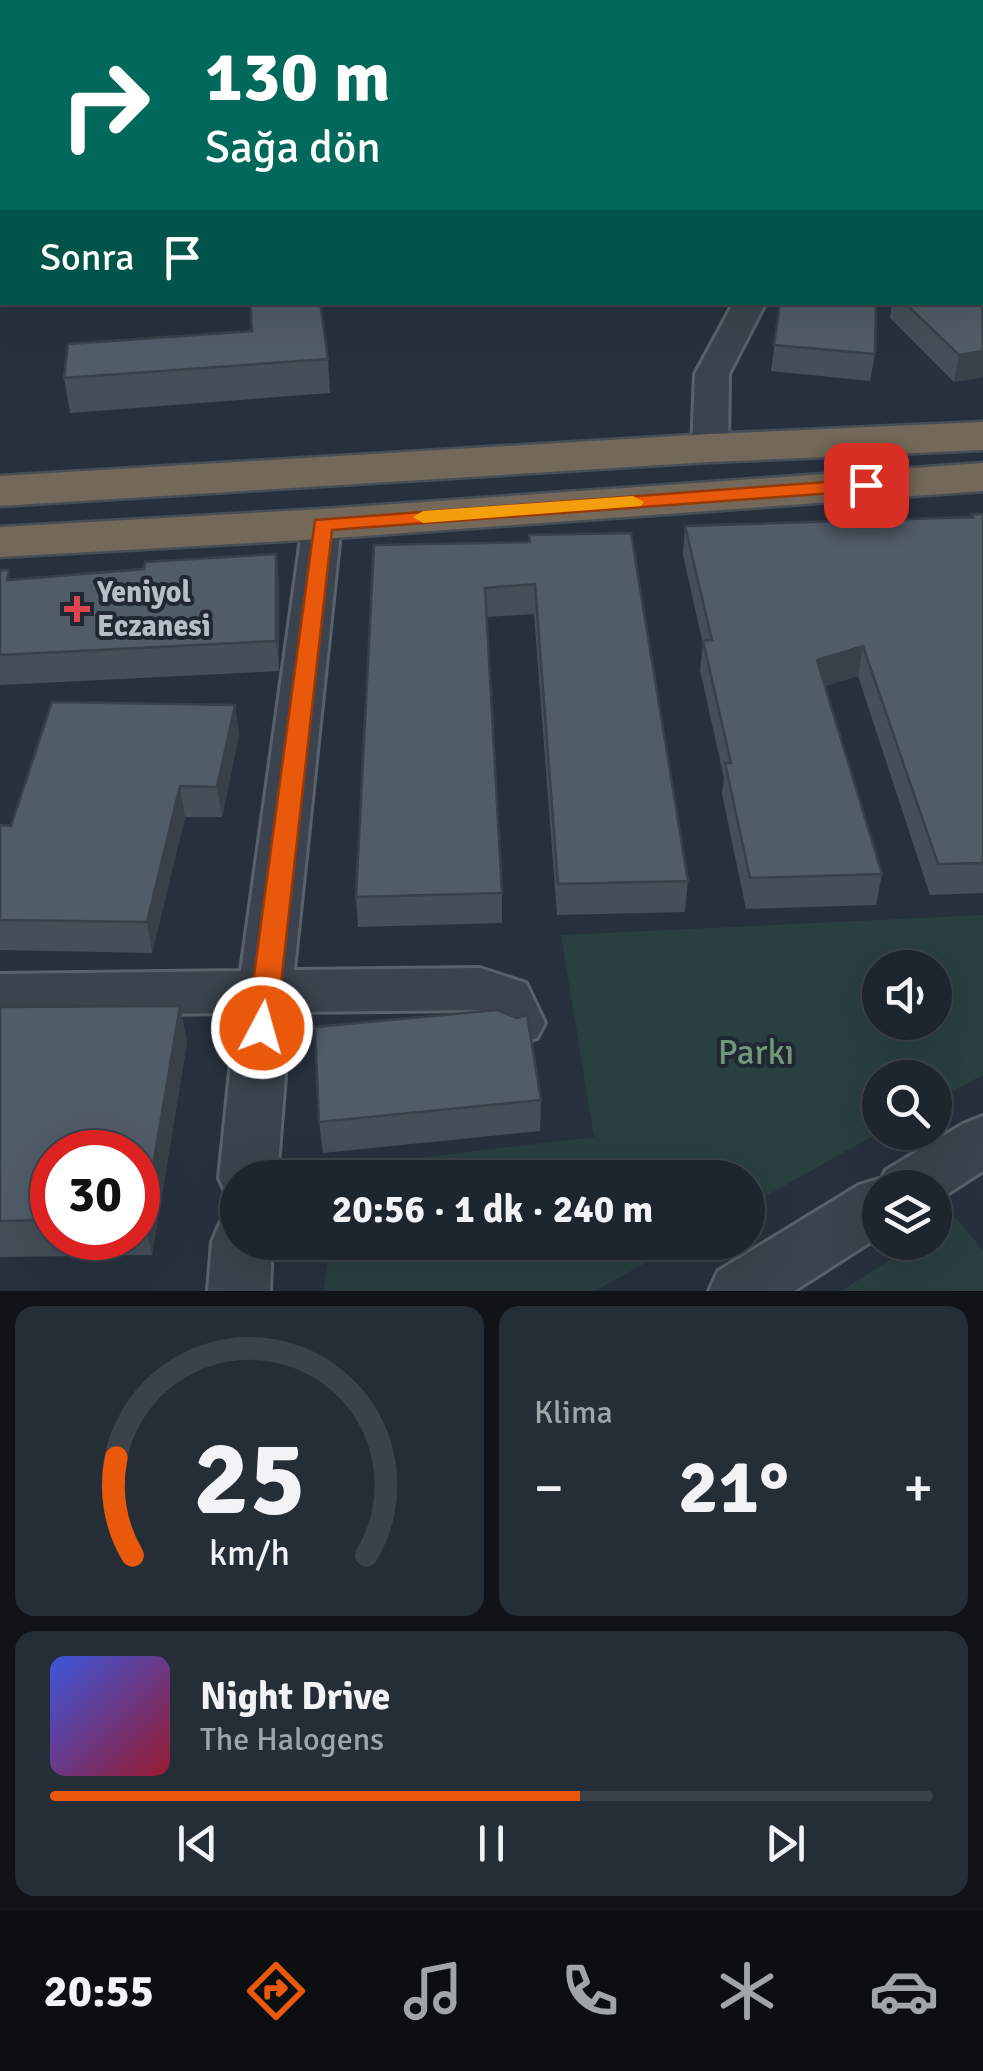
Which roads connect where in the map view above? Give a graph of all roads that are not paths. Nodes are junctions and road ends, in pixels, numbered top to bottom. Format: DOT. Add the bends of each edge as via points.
graph roads {
  1 [pos="748,305"];
  2 [pos="983,436"];
  3 [pos="710,448"];
  4 [pos="983,477"];
  5 [pos="0,492"];
  6 [pos="322,524"];
  7 [pos="0,542"];
  8 [pos="265,991"];
  9 [pos="0,995"];
  10 [pos="518,1023"];
  11 [pos="981,1144"];
  12 [pos="250,1160"];
  13 [pos="937,1170"];
  14 [pos="862,1215"];
  15 [pos="241,1260"];
  16 [pos="239,1291"];
  17 [pos="740,1291"];
  1 -- 3 [label="street" via="712,374"];
  2 -- 3 [label="highway"];
  3 -- 5 [label="highway"];
  4 -- 6 [label="highway"];
  6 -- 7 [label="highway"];
  6 -- 8 [label="street"];
  8 -- 9 [label="street"];
  8 -- 10 [label="street" via="480,989 507,998"];
  8 -- 12 [label="street"];
  11 -- 13 [label="street"];
  14 -- 17 [label="street"];
  15 -- 16 [label="street"];
}
